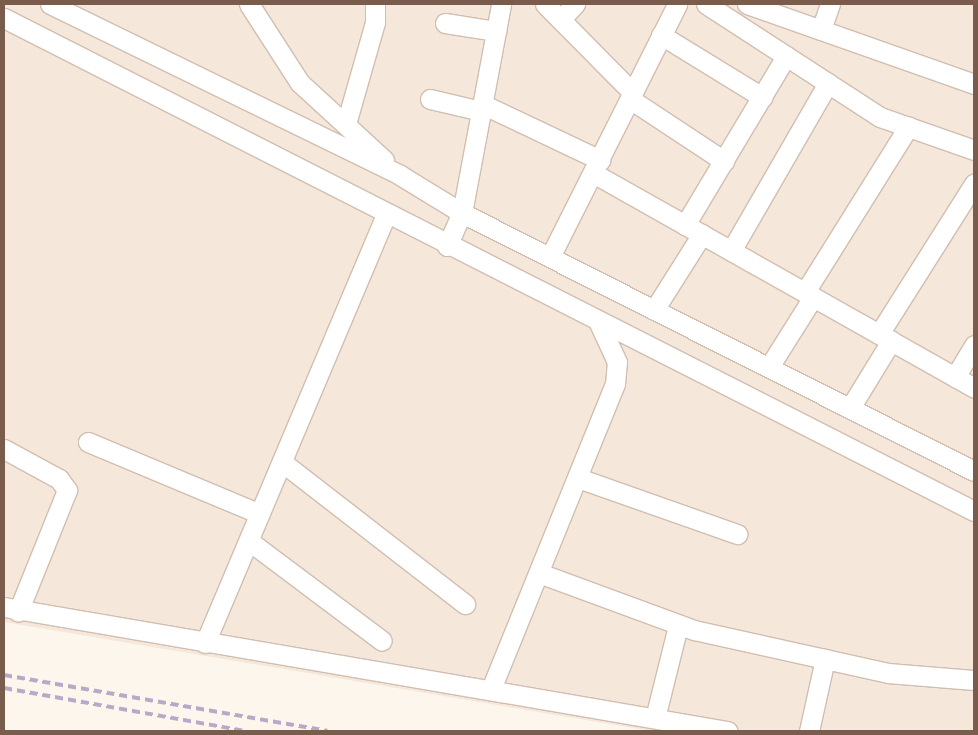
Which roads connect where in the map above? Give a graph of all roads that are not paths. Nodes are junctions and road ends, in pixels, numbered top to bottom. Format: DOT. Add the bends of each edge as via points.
graph roads {
  1 [pos="50,4"];
  2 [pos="249,4"];
  3 [pos="375,4"];
  4 [pos="501,4"];
  5 [pos="545,4"];
  6 [pos="575,4"];
  7 [pos="677,4"];
  8 [pos="706,4"];
  9 [pos="747,4"];
  10 [pos="830,4"];
  11 [pos="4,18"];
  12 [pos="561,19"];
  13 [pos="445,23"];
  14 [pos="821,30"];
  15 [pos="496,31"];
  16 [pos="661,35"];
  17 [pos="786,56"];
  18 [pos="828,83"];
  19 [pos="974,84"];
  20 [pos="632,96"];
  21 [pos="762,96"];
  22 [pos="430,99"];
  23 [pos="482,108"];
  24 [pos="346,124"];
  25 [pos="908,127"];
  26 [pos="974,150"];
  27 [pos="724,161"];
  28 [pos="596,167"];
  29 [pos="400,174"];
  30 [pos="974,184"];
  31 [pos="462,213"];
  32 [pos="386,215"];
  33 [pos="685,225"];
  34 [pos="702,234"];
  35 [pos="447,246"];
  36 [pos="731,251"];
  37 [pos="550,257"];
  38 [pos="809,294"];
  39 [pos="654,310"];
  40 [pos="599,323"];
  41 [pos="885,337"];
  42 [pos="974,345"];
  43 [pos="769,367"];
  44 [pos="955,377"];
  45 [pos="974,388"];
  46 [pos="850,408"];
  47 [pos="88,442"];
  48 [pos="6,455"];
  49 [pos="282,462"];
  50 [pos="974,471"];
  51 [pos="578,478"];
  52 [pos="974,511"];
  53 [pos="260,514"];
  54 [pos="737,534"];
  55 [pos="249,541"];
  56 [pos="539,573"];
  57 [pos="465,604"];
  58 [pos="11,610"];
  59 [pos="678,626"];
  60 [pos="382,641"];
  61 [pos="205,644"];
  62 [pos="825,659"];
  63 [pos="974,680"];
  64 [pos="491,689"];
  65 [pos="654,718"];
  66 [pos="727,731"];
  67 [pos="809,731"];
  1 -- 29 [label="street"];
  2 -- 24 [label="street" via="300,83"];
  3 -- 24 [label="street" via="375,22"];
  4 -- 15 [label="street"];
  5 -- 12 [label="street"];
  6 -- 12 [label="street"];
  7 -- 16 [label="street"];
  8 -- 17 [label="street"];
  9 -- 14 [label="street"];
  10 -- 14 [label="street"];
  11 -- 32 [label="street"];
  12 -- 20 [label="street"];
  13 -- 15 [label="street"];
  14 -- 19 [label="street"];
  15 -- 23 [label="street"];
  16 -- 20 [label="street"];
  16 -- 21 [label="street"];
  17 -- 18 [label="street"];
  17 -- 21 [label="street"];
  18 -- 25 [label="street" via="880,117"];
  18 -- 36 [label="street"];
  20 -- 27 [label="street"];
  20 -- 28 [label="street"];
  21 -- 27 [label="street"];
  22 -- 23 [label="street"];
  23 -- 28 [label="street"];
  23 -- 31 [label="street"];
  24 -- 29 [label="street"];
  25 -- 26 [label="street"];
  25 -- 38 [label="street"];
  27 -- 33 [label="street"];
  28 -- 33 [label="street"];
  28 -- 37 [label="street"];
  29 -- 31 [label="street"];
  30 -- 41 [label="street"];
  31 -- 35 [label="street"];
  31 -- 37 [label="street"];
  32 -- 35 [label="street"];
  32 -- 49 [label="street"];
  33 -- 34 [label="street"];
  34 -- 36 [label="street"];
  34 -- 39 [label="street"];
  35 -- 40 [label="street"];
  36 -- 38 [label="street"];
  37 -- 39 [label="street"];
  38 -- 41 [label="street"];
  38 -- 43 [label="street"];
  39 -- 43 [label="street"];
  40 -- 51 [label="street" via="614,352 618,370"];
  40 -- 52 [label="street"];
  41 -- 44 [label="street"];
  41 -- 46 [label="street"];
  42 -- 44 [label="street"];
  43 -- 46 [label="street"];
  44 -- 45 [label="street"];
  46 -- 50 [label="street"];
  47 -- 53 [label="street"];
  48 -- 58 [label="street" via="59,479 67,490"];
  49 -- 53 [label="street"];
  49 -- 57 [label="street"];
  51 -- 54 [label="street"];
  51 -- 56 [label="street"];
  53 -- 55 [label="street"];
  55 -- 60 [label="street"];
  55 -- 61 [label="street"];
  56 -- 59 [label="street"];
  56 -- 64 [label="street"];
  58 -- 61 [label="street"];
  59 -- 62 [label="street"];
  59 -- 65 [label="street"];
  61 -- 64 [label="street"];
  62 -- 63 [label="street" via="906,675"];
  62 -- 67 [label="street"];
  64 -- 65 [label="street"];
  65 -- 66 [label="street"];
}
